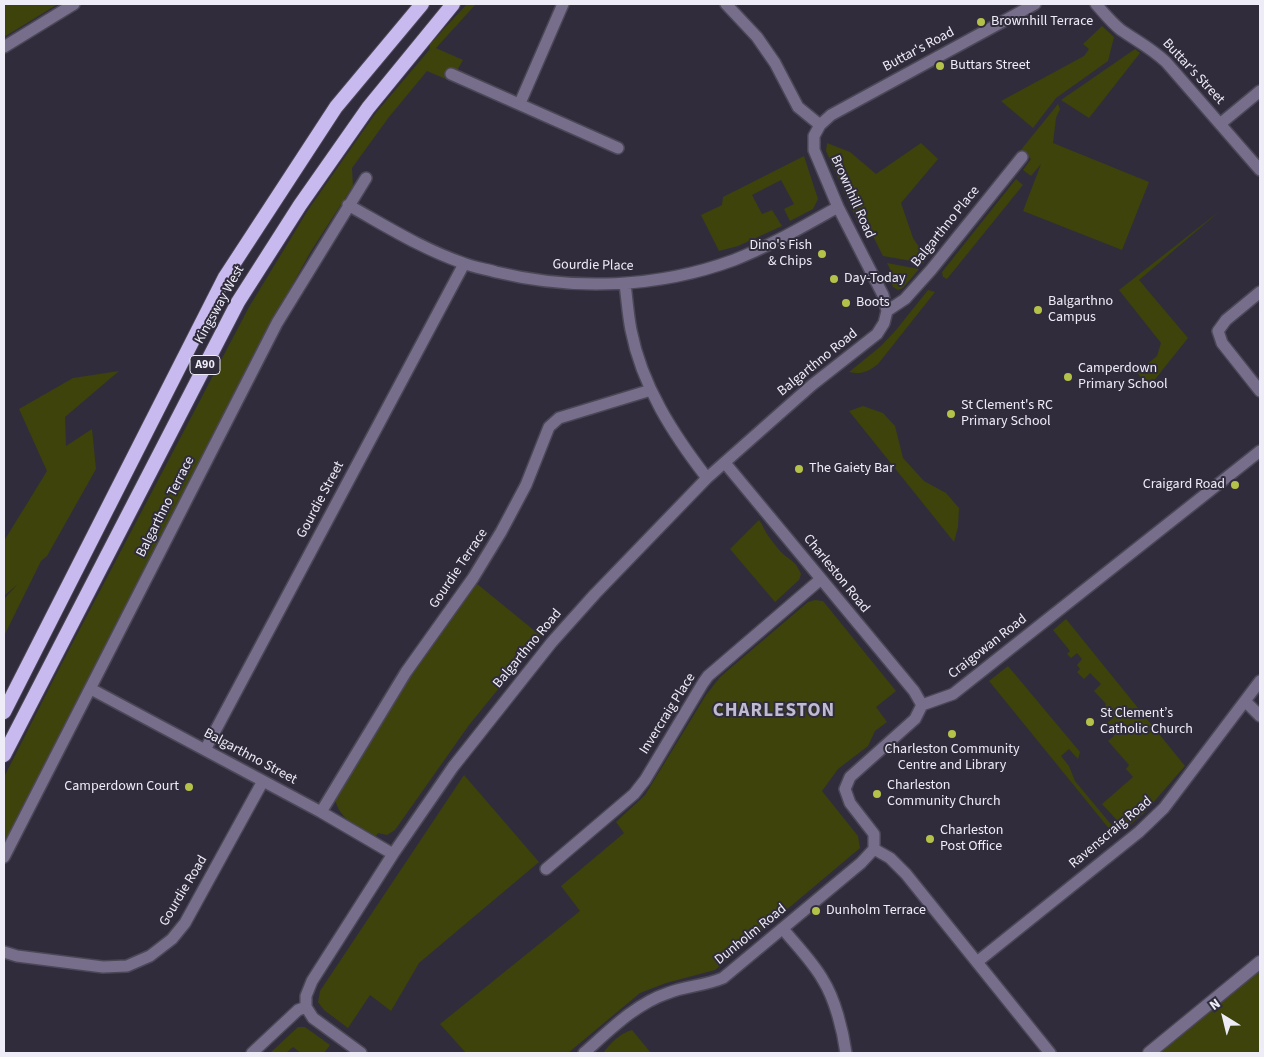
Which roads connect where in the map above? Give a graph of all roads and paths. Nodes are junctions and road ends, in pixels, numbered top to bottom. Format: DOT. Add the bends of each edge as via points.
graph roads {
  1 [pos="74,4"];
  2 [pos="422,4"];
  3 [pos="453,4"];
  4 [pos="563,4"];
  5 [pos="727,4"];
  6 [pos="1036,4"];
  7 [pos="1096,4"];
  8 [pos="4,47"];
  9 [pos="451,74"];
  10 [pos="1260,91"];
  11 [pos="520,103"];
  12 [pos="1220,124"];
  13 [pos="820,125"];
  14 [pos="618,148"];
  15 [pos="1022,157"];
  16 [pos="1260,170"];
  17 [pos="366,178"];
  18 [pos="348,205"];
  19 [pos="838,207"];
  20 [pos="464,264"];
  21 [pos="625,284"];
  22 [pos="1260,292"];
  23 [pos="887,311"];
  24 [pos="651,390"];
  25 [pos="1260,391"];
  26 [pos="1260,451"];
  27 [pos="725,463"];
  28 [pos="707,478"];
  29 [pos="821,579"];
  30 [pos="1260,681"];
  31 [pos="91,689"];
  32 [pos="1245,701"];
  33 [pos="922,705"];
  34 [pos="4,712"];
  35 [pos="1260,716"];
  36 [pos="205,750"];
  37 [pos="4,755"];
  38 [pos="263,781"];
  39 [pos="321,812"];
  40 [pos="874,849"];
  41 [pos="393,854"];
  42 [pos="4,857"];
  43 [pos="546,869"];
  44 [pos="783,929"];
  45 [pos="4,952"];
  46 [pos="977,962"];
  47 [pos="1260,962"];
  48 [pos="306,1007"];
  49 [pos="252,1053"];
  50 [pos="361,1053"];
  51 [pos="584,1053"];
  52 [pos="846,1053"];
  53 [pos="1050,1053"];
  54 [pos="1149,1053"];
  1 -- 8 [label="street"];
  2 -- 34 [label="highway, Kingsway West / A90" via="336,107 225,277"];
  3 -- 37 [label="highway, Kingsway West / A90" via="368,108 238,302"];
  4 -- 11 [label="street"];
  5 -- 13 [label="street" via="775,63 798,107"];
  6 -- 13 [label="street, Buttar's Road" via="830,115"];
  7 -- 12 [label="street, Buttar's Street" via="1121,30 1166,62"];
  9 -- 11 [label="street"];
  10 -- 12 [label="street"];
  11 -- 14 [label="street"];
  12 -- 16 [label="street, Buttar's Street"];
  13 -- 19 [label="street, Brownhill Road" via="814,136 814,150"];
  15 -- 23 [label="street, Balgarthno Place" via="931,270 905,299"];
  17 -- 18 [label="street, Balgarthno Terrace"];
  18 -- 20 [label="street, Gourdie Place" via="415,242"];
  18 -- 31 [label="street, Balgarthno Terrace" via="277,323"];
  19 -- 21 [label="street, Gourdie Place" via="734,260 680,276"];
  19 -- 23 [label="street, Brownhill Road" via="883,295"];
  20 -- 21 [label="street, Gourdie Place" via="524,278 573,284"];
  20 -- 36 [label="street, Gourdie Street"];
  21 -- 24 [label="street" via="630,330"];
  22 -- 25 [label="street" via="1218,330 1222,343"];
  23 -- 27 [label="street, Balgarthno Road" via="877,334 812,385"];
  24 -- 28 [label="street" via="662,414"];
  24 -- 39 [label="street, Gourdie Terrace" via="559,418 549,427 526,485 502,532 406,672"];
  26 -- 33 [label="street, Craigowan Road" via="953,694"];
  27 -- 28 [label="street, Balgarthno Road"];
  27 -- 29 [label="street, Charleston Road"];
  28 -- 41 [label="street, Balgarthno Road" via="552,642 454,767"];
  29 -- 33 [label="street, Charleston Road" via="914,691"];
  29 -- 43 [label="street, Invercraig Place" via="708,676 634,794"];
  30 -- 32 [label="street, Ravenscraig Road"];
  31 -- 36 [label="street, Balgarthno Street"];
  31 -- 42 [label="street, Balgarthno Terrace"];
  32 -- 35 [label="street"];
  32 -- 46 [label="street, Ravenscraig Road" via="1164,808 1139,832"];
  33 -- 40 [label="street" via="915,720 850,777 845,789 850,803 874,834"];
  36 -- 38 [label="street, Balgarthno Street"];
  38 -- 39 [label="street, Balgarthno Street"];
  38 -- 45 [label="street, Gourdie Road" via="185,924 150,956 127,966 103,967"];
  39 -- 41 [label="street, Balgarthno Street"];
  40 -- 44 [label="street, Dunholm Road"];
  40 -- 46 [label="street" via="890,858 906,874"];
  41 -- 48 [label="street, Balgarthno Road" via="312,981"];
  44 -- 51 [label="street, Dunholm Road" via="723,978 668,992 649,1001"];
  44 -- 52 [label="street" via="829,990"];
  46 -- 53 [label="street"];
  47 -- 54 [label="street"];
  48 -- 49 [label="street" via="298,1010"];
  48 -- 50 [label="street" via="314,1018"];
}
